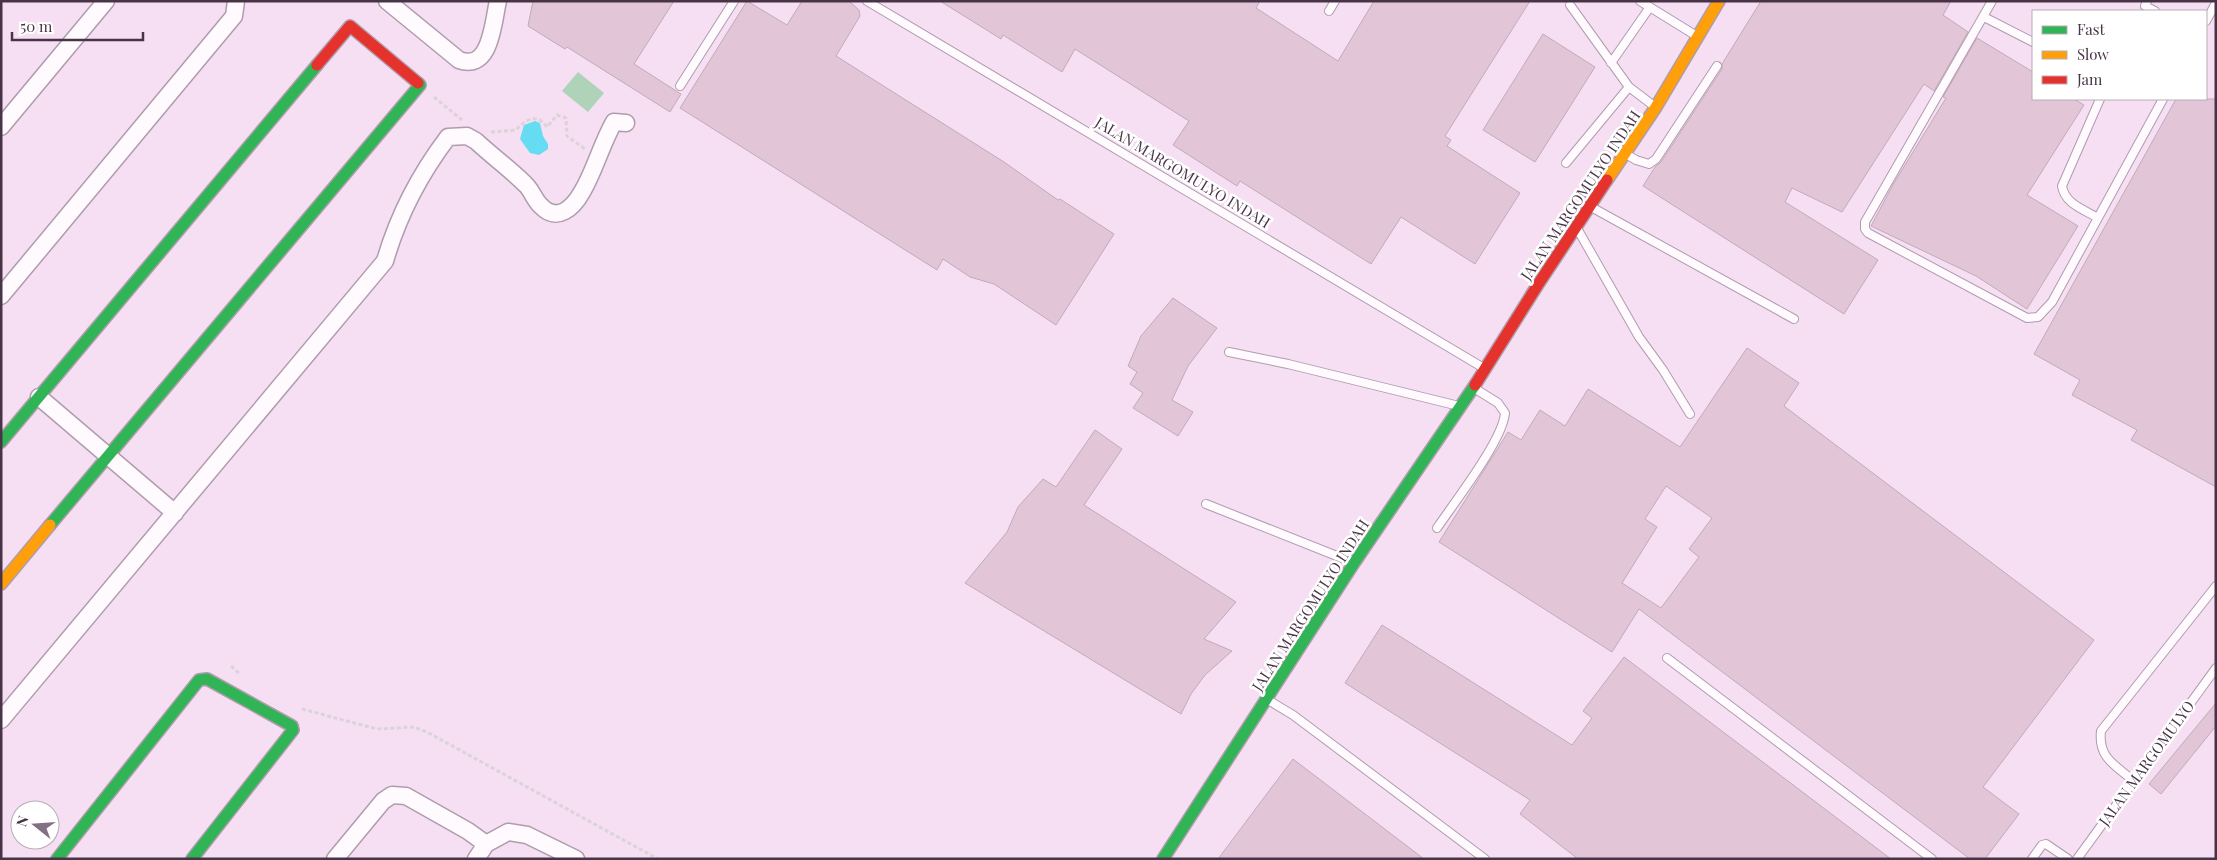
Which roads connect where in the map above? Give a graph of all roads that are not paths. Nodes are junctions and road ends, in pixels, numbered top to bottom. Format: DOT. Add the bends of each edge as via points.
graph roads {
  1 [pos="106,1"];
  2 [pos="236,1"];
  3 [pos="498,1"];
  4 [pos="734,1"];
  5 [pos="867,1"];
  6 [pos="1335,1"];
  7 [pos="1640,1"];
  8 [pos="1719,1"];
  9 [pos="1992,1"];
  10 [pos="2216,2"];
  11 [pos="398,5"];
  12 [pos="1570,5"];
  13 [pos="1650,8"];
  14 [pos="1329,11"];
  15 [pos="1984,17"];
  16 [pos="2207,19"];
  17 [pos="1697,36"];
  18 [pos="2032,41"];
  19 [pos="1611,63"];
  20 [pos="1718,66"];
  21 [pos="680,86"];
  22 [pos="1629,87"];
  23 [pos="2100,100"];
  24 [pos="2162,100"];
  25 [pos="1656,107"];
  26 [pos="626,123"];
  27 [pos="1,127"];
  28 [pos="1626,153"];
  29 [pos="1566,162"];
  30 [pos="1591,207"];
  31 [pos="2098,218"];
  32 [pos="1577,228"];
  33 [pos="1,296"];
  34 [pos="1794,320"];
  35 [pos="1229,352"];
  36 [pos="1484,368"];
  37 [pos="1472,387"];
  38 [pos="39,398"];
  39 [pos="1461,407"];
  40 [pos="1690,414"];
  41 [pos="1,442"];
  42 [pos="108,457"];
  43 [pos="1206,504"];
  44 [pos="175,513"];
  45 [pos="1437,528"];
  46 [pos="1354,562"];
  47 [pos="1,584"];
  48 [pos="2216,586"];
  49 [pos="1667,658"];
  50 [pos="2216,668"];
  51 [pos="1267,699"];
  52 [pos="1,720"];
  53 [pos="2134,781"];
  54 [pos="486,844"];
  55 [pos="57,859"];
  56 [pos="192,859"];
  57 [pos="335,859"];
  58 [pos="476,859"];
  59 [pos="576,859"];
  60 [pos="1163,859"];
  61 [pos="1485,859"];
  62 [pos="1932,859"];
  63 [pos="2032,859"];
  64 [pos="2068,859"];
  65 [pos="2077,859"];
  1 -- 27 [label="street"];
  2 -- 33 [label="street" via="234,16"];
  3 -- 11 [label="street" via="484,54 475,62 467,63 459,60"];
  4 -- 21 [label="lane"];
  5 -- 36 [label="lane, JALAN MARGOMULYO INDAH"];
  6 -- 14 [label="lane"];
  7 -- 13 [label="lane"];
  8 -- 17 [label="street, JALAN MARGOMULYO INDAH"];
  9 -- 15 [label="lane"];
  10 -- 16 [label="lane"];
  12 -- 19 [label="lane"];
  13 -- 17 [label="lane"];
  13 -- 19 [label="lane"];
  15 -- 18 [label="lane"];
  15 -- 31 [label="lane" via="1865,222 1865,229 2027,318 2038,317 2052,302"];
  17 -- 25 [label="street, JALAN MARGOMULYO INDAH"];
  19 -- 22 [label="lane"];
  20 -- 28 [label="lane" via="1656,159 1649,164"];
  22 -- 25 [label="lane"];
  22 -- 29 [label="lane"];
  23 -- 31 [label="lane" via="2062,186 2068,201"];
  24 -- 31 [label="lane"];
  25 -- 28 [label="street, JALAN MARGOMULYO INDAH"];
  26 -- 44 [label="street" via="614,122 583,192 564,213 556,215 541,207 527,185 476,141 467,136 448,137 430,160 411,195 385,262"];
  28 -- 30 [label="street, JALAN MARGOMULYO INDAH"];
  30 -- 32 [label="street, JALAN MARGOMULYO INDAH"];
  30 -- 34 [label="lane"];
  32 -- 36 [label="street, JALAN MARGOMULYO INDAH"];
  32 -- 40 [label="lane" via="1639,337"];
  35 -- 39 [label="lane"];
  36 -- 37 [label="street, JALAN MARGOMULYO INDAH"];
  37 -- 39 [label="street, JALAN MARGOMULYO INDAH"];
  37 -- 45 [label="lane" via="1498,403 1505,412 1504,421 1497,439"];
  38 -- 41 [label="street"];
  38 -- 42 [label="street"];
  38 -- 42 [label="street" via="350,26 420,85"];
  39 -- 46 [label="street, JALAN MARGOMULYO INDAH"];
  42 -- 44 [label="street"];
  42 -- 47 [label="street"];
  43 -- 46 [label="lane"];
  44 -- 52 [label="street"];
  46 -- 51 [label="street, JALAN MARGOMULYO INDAH"];
  48 -- 53 [label="lane" via="2101,732 2099,744 2102,753"];
  49 -- 62 [label="lane"];
  50 -- 53 [label="lane, JALAN MARGOMULYO"];
  51 -- 60 [label="street, JALAN MARGOMULYO INDAH"];
  51 -- 61 [label="lane"];
  53 -- 65 [label="lane, JALAN MARGOMULYO"];
  54 -- 57 [label="street" via="406,796 392,795 383,801"];
  54 -- 58 [label="street"];
  54 -- 59 [label="street" via="508,832 528,834"];
  55 -- 56 [label="street" via="199,680 207,679 292,726 293,730"];
  63 -- 64 [label="lane" via="2046,844"];
}
